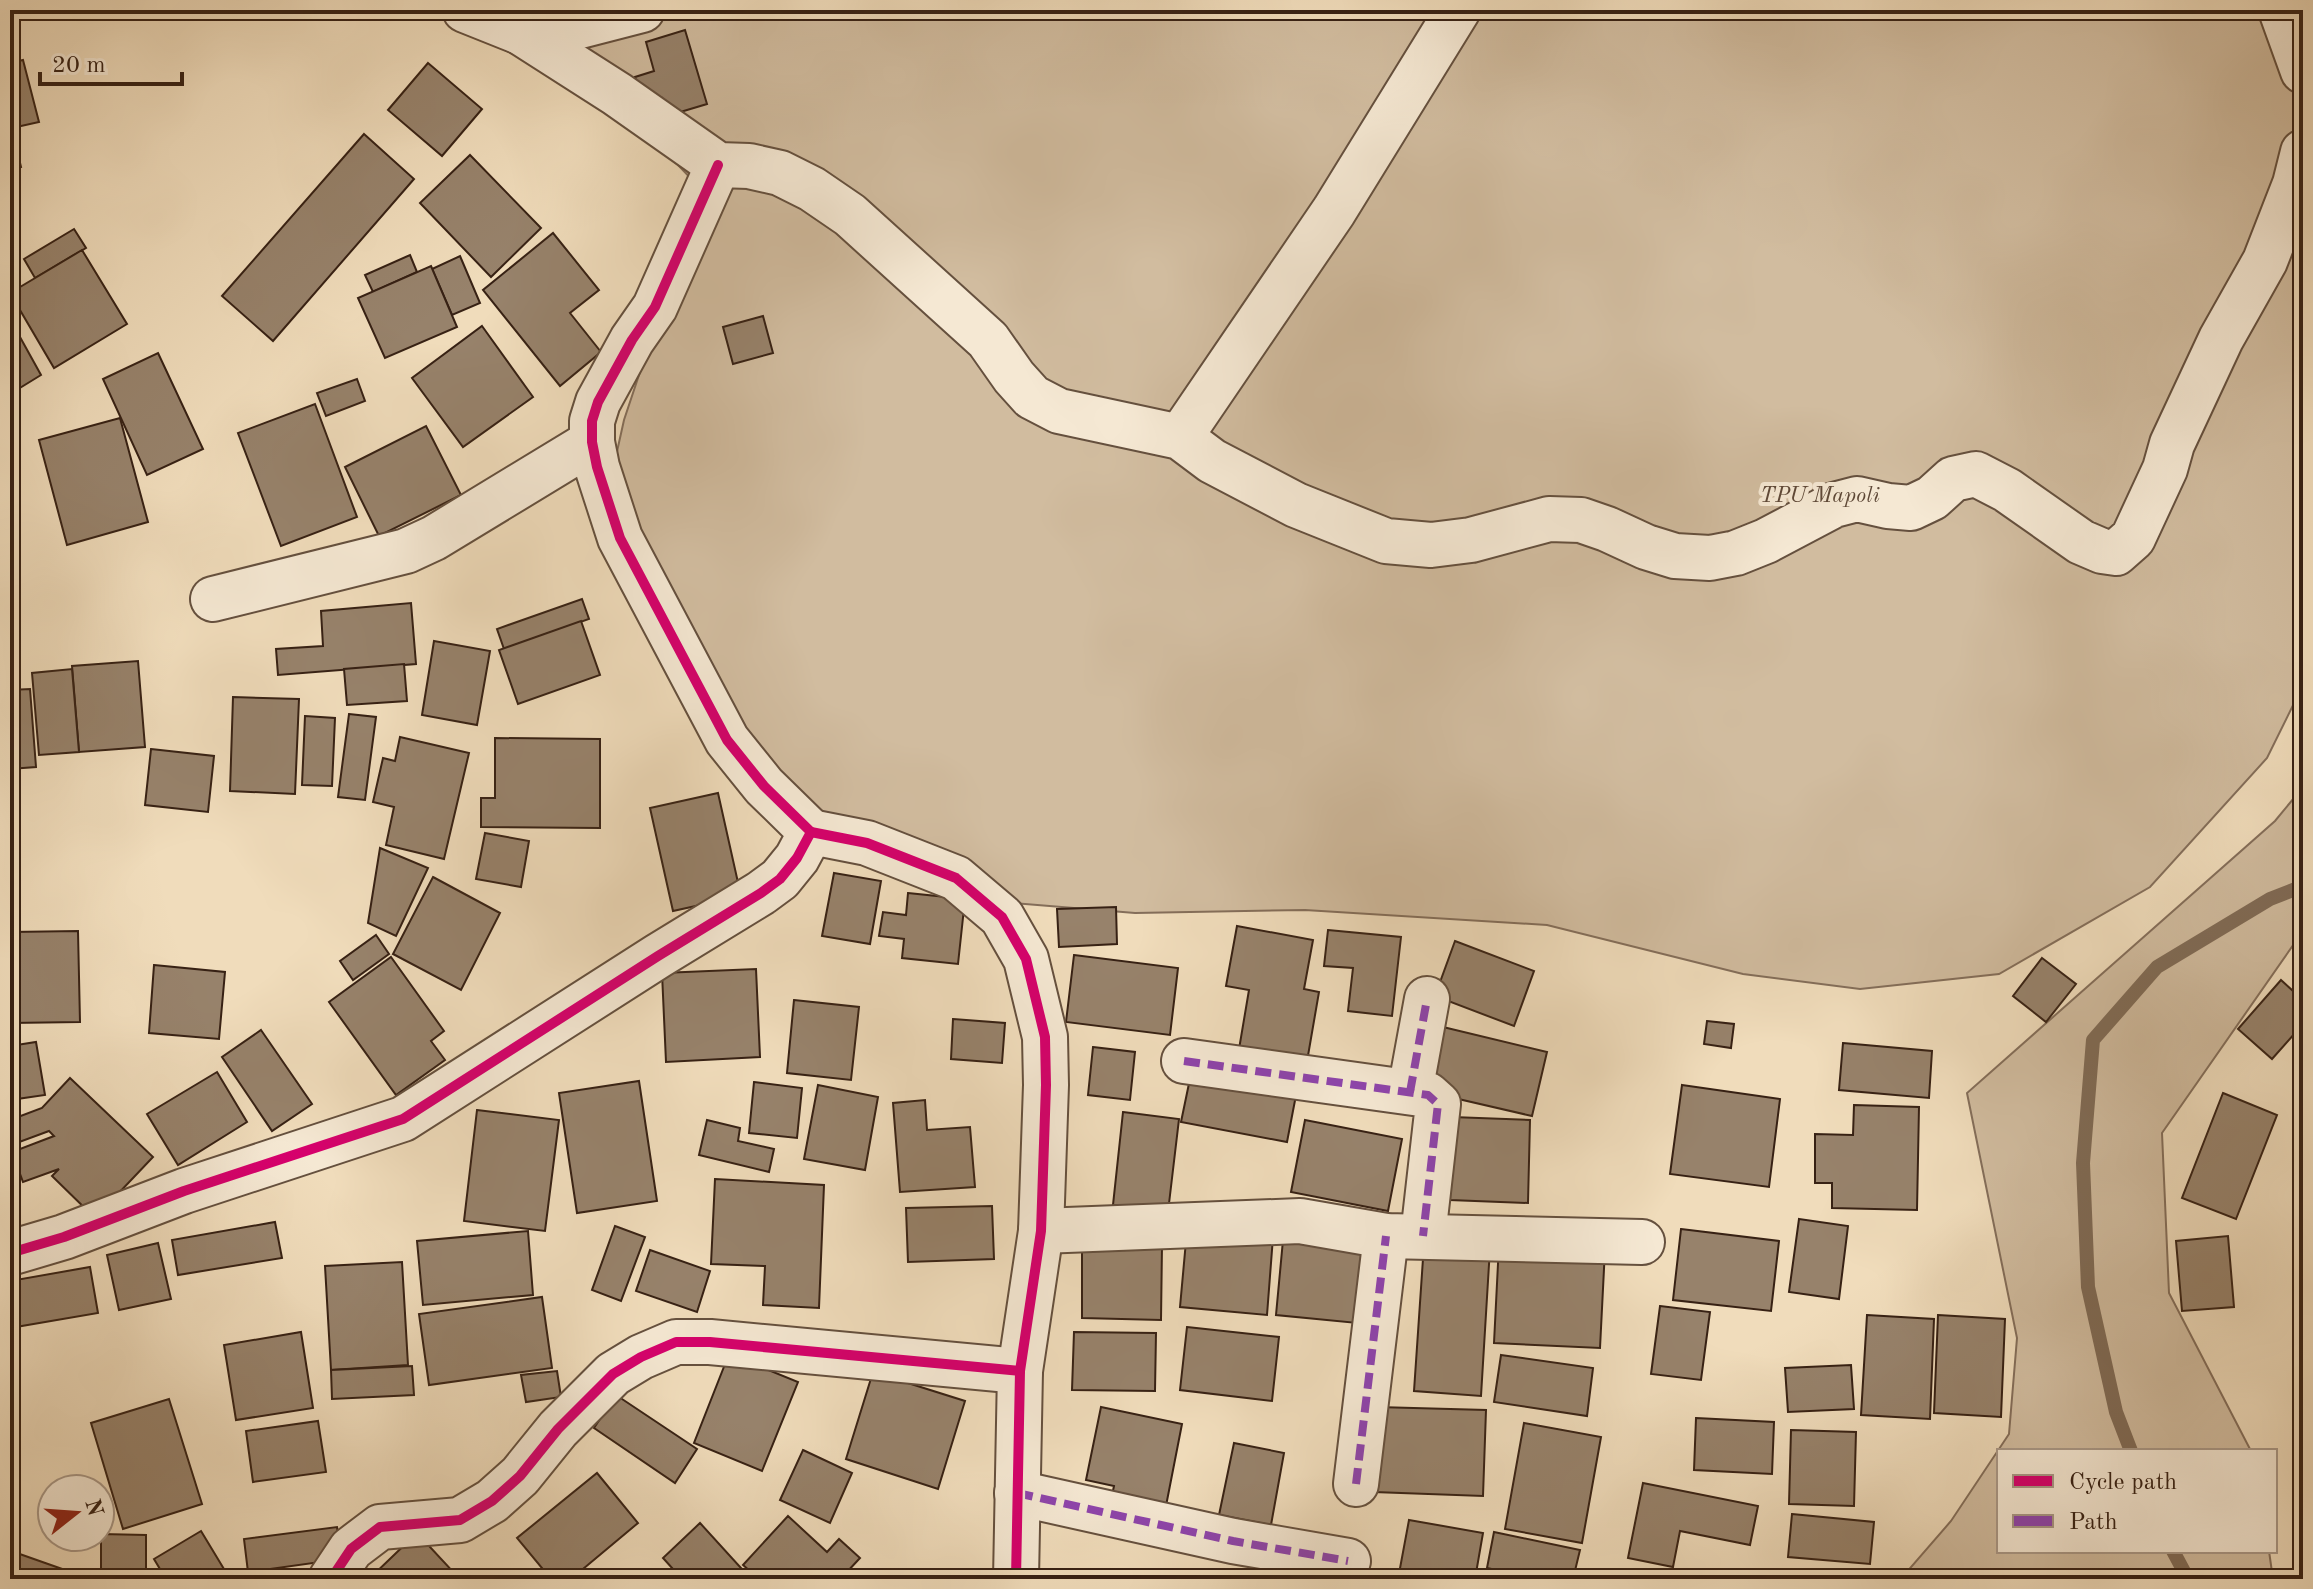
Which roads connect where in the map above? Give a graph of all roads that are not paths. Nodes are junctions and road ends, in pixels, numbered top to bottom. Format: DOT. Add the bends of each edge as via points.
graph roads {
  1 [pos="465,10"];
  2 [pos="642,10"];
  3 [pos="1458,10"];
  4 [pos="2281,10"];
  5 [pos="520,32"];
  6 [pos="2303,71"];
  7 [pos="2303,152"];
  8 [pos="718,165"];
  9 [pos="1180,437"];
  10 [pos="592,442"];
  11 [pos="213,599"];
  12 [pos="811,832"];
  13 [pos="1427,999"];
  14 [pos="1184,1061"];
  15 [pos="1410,1092"];
  16 [pos="1041,1231"];
  17 [pos="1404,1236"];
  18 [pos="1642,1242"];
  19 [pos="10,1253"];
  20 [pos="1020,1371"];
  21 [pos="1356,1484"];
  22 [pos="1017,1493"];
  23 [pos="1348,1561"];
  24 [pos="331,1579"];
  25 [pos="1016,1579"];
  1 -- 5 [label="street"];
  2 -- 5 [label="street" via="580,26"];
  3 -- 9 [label="street" via="1334,211"];
  4 -- 6 [label="street"];
  5 -- 8 [label="street"];
  7 -- 9 [label="street" via="2265,261 2221,339 2133,538 2116,553 2081,542 1976,474 1953,479 1911,508 1857,499 1834,505 1766,541 1710,558 1675,556 1581,520 1549,519 1431,545 1386,541 1296,505 1212,461"];
  8 -- 9 [label="street" via="780,173 850,215 988,340 1032,397 1059,411"];
  8 -- 10 [label="street" via="655,307 598,402"];
  10 -- 11 [label="street" via="406,551"];
  10 -- 12 [label="street" via="620,538 727,740"];
  12 -- 16 [label="street" via="867,843 956,878 1002,917 1026,959 1045,1037"];
  12 -- 19 [label="street" via="780,879 761,893 403,1119"];
  13 -- 15 [label="street"];
  14 -- 15 [label="street"];
  15 -- 17 [label="street" via="1428,1095 1438,1104"];
  16 -- 17 [label="street" via="1300,1221"];
  16 -- 20 [label="street"];
  17 -- 18 [label="street"];
  17 -- 21 [label="street"];
  20 -- 22 [label="street"];
  20 -- 24 [label="street" via="676,1342 613,1374 492,1501 460,1520 380,1527 351,1549"];
  22 -- 23 [label="street"];
  22 -- 25 [label="street"];
}
